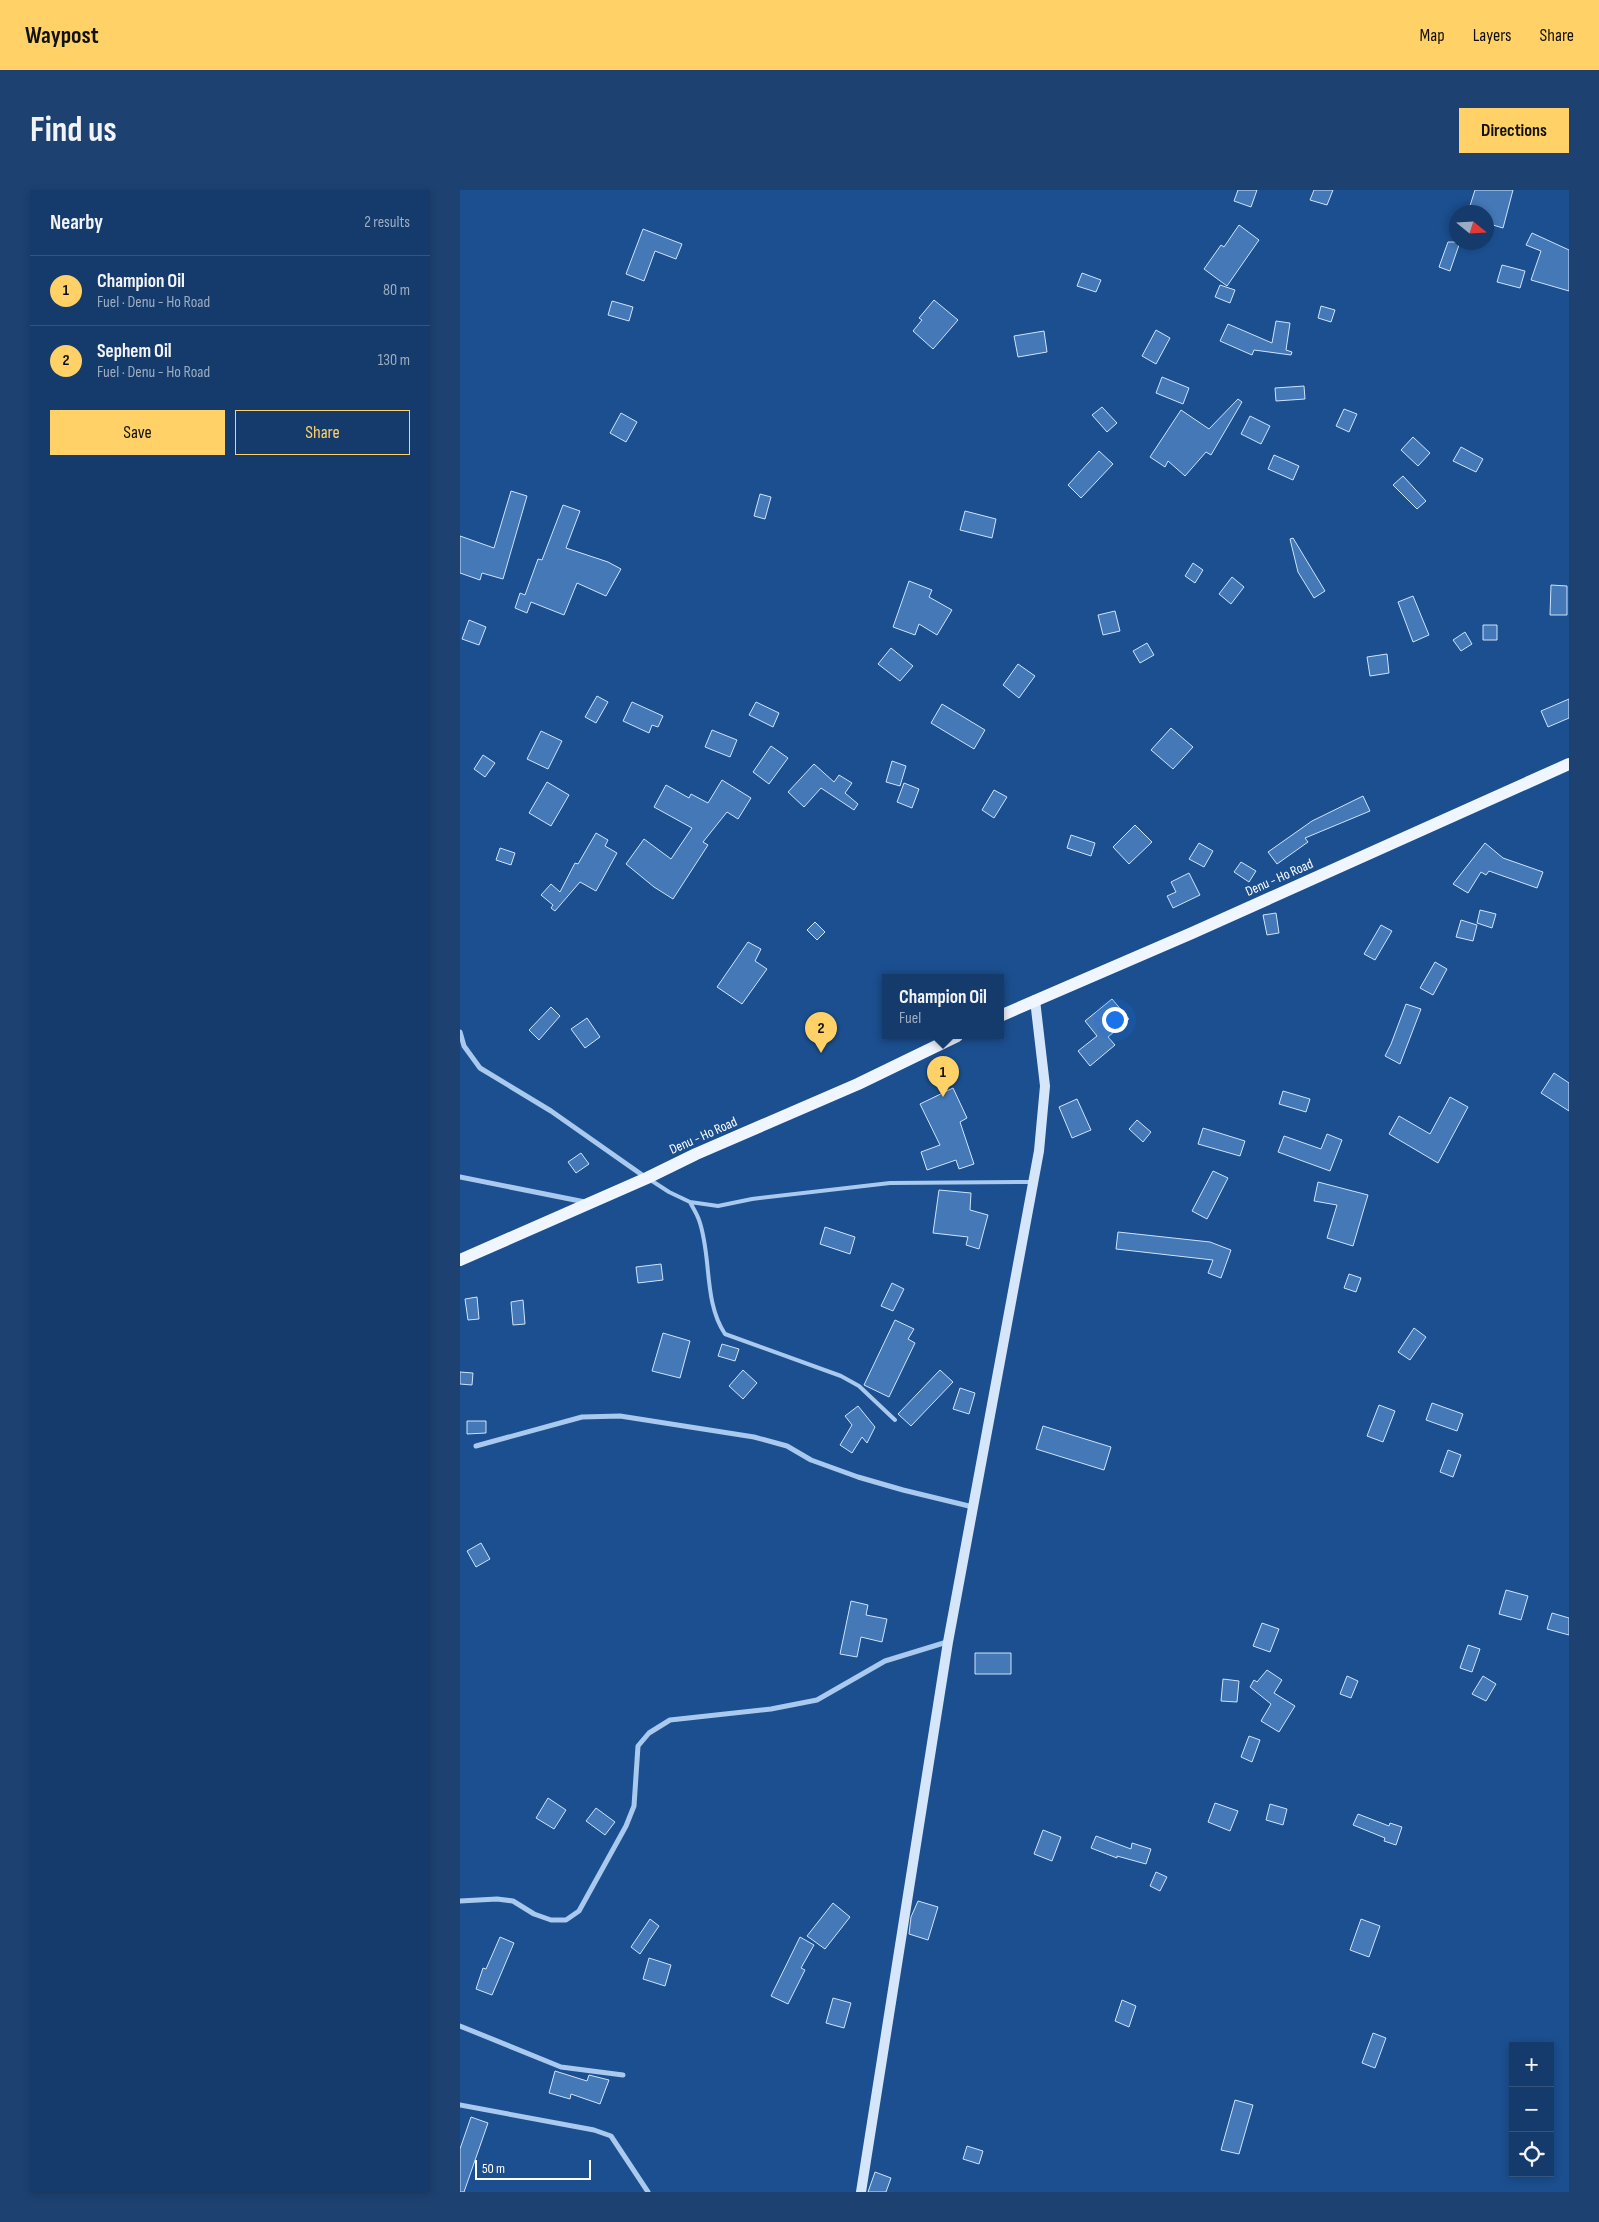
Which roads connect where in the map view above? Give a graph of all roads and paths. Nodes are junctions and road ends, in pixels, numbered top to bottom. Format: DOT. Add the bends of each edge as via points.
graph roads {
  1 [pos="1569,764"];
  2 [pos="1035,1000"];
  3 [pos="1004,1014"];
  4 [pos="460,1032"];
  5 [pos="951,1039"];
  6 [pos="460,1177"];
  7 [pos="648,1178"];
  8 [pos="1033,1182"];
  9 [pos="690,1202"];
  10 [pos="590,1203"];
  11 [pos="460,1260"];
  12 [pos="895,1420"];
  13 [pos="476,1446"];
  14 [pos="973,1507"];
  15 [pos="948,1642"];
  16 [pos="460,1901"];
  17 [pos="460,2026"];
  18 [pos="623,2074"];
  19 [pos="460,2104"];
  20 [pos="648,2192"];
  21 [pos="861,2192"];
  1 -- 2 [label="main road, Denu - Ho Road"];
  2 -- 3 [label="main road, Denu - Ho Road"];
  2 -- 8 [label="street" via="1045,1086"];
  4 -- 7 [label="street" via="464,1046 480,1068 551,1111"];
  5 -- 7 [label="main road, Denu - Ho Road"];
  6 -- 10 [label="street"];
  7 -- 9 [label="lane"];
  7 -- 10 [label="main road, Denu - Ho Road"];
  8 -- 9 [label="lane" via="890,1183 718,1206"];
  8 -- 14 [label="street"];
  9 -- 12 [label="lane" via="699,1220 713,1304 725,1334 841,1376 859,1386"];
  10 -- 11 [label="main road, Denu - Ho Road"];
  13 -- 14 [label="street" via="582,1417 620,1416 754,1437 787,1446 811,1460 858,1476"];
  14 -- 15 [label="street"];
  15 -- 16 [label="street" via="885,1661 817,1700 772,1709 670,1720 649,1733 638,1746 634,1806 626,1826 579,1911 566,1920 551,1920 534,1914 513,1901"];
  15 -- 21 [label="street"];
  17 -- 18 [label="street" via="561,2067"];
  19 -- 20 [label="street" via="611,2136"];
}
